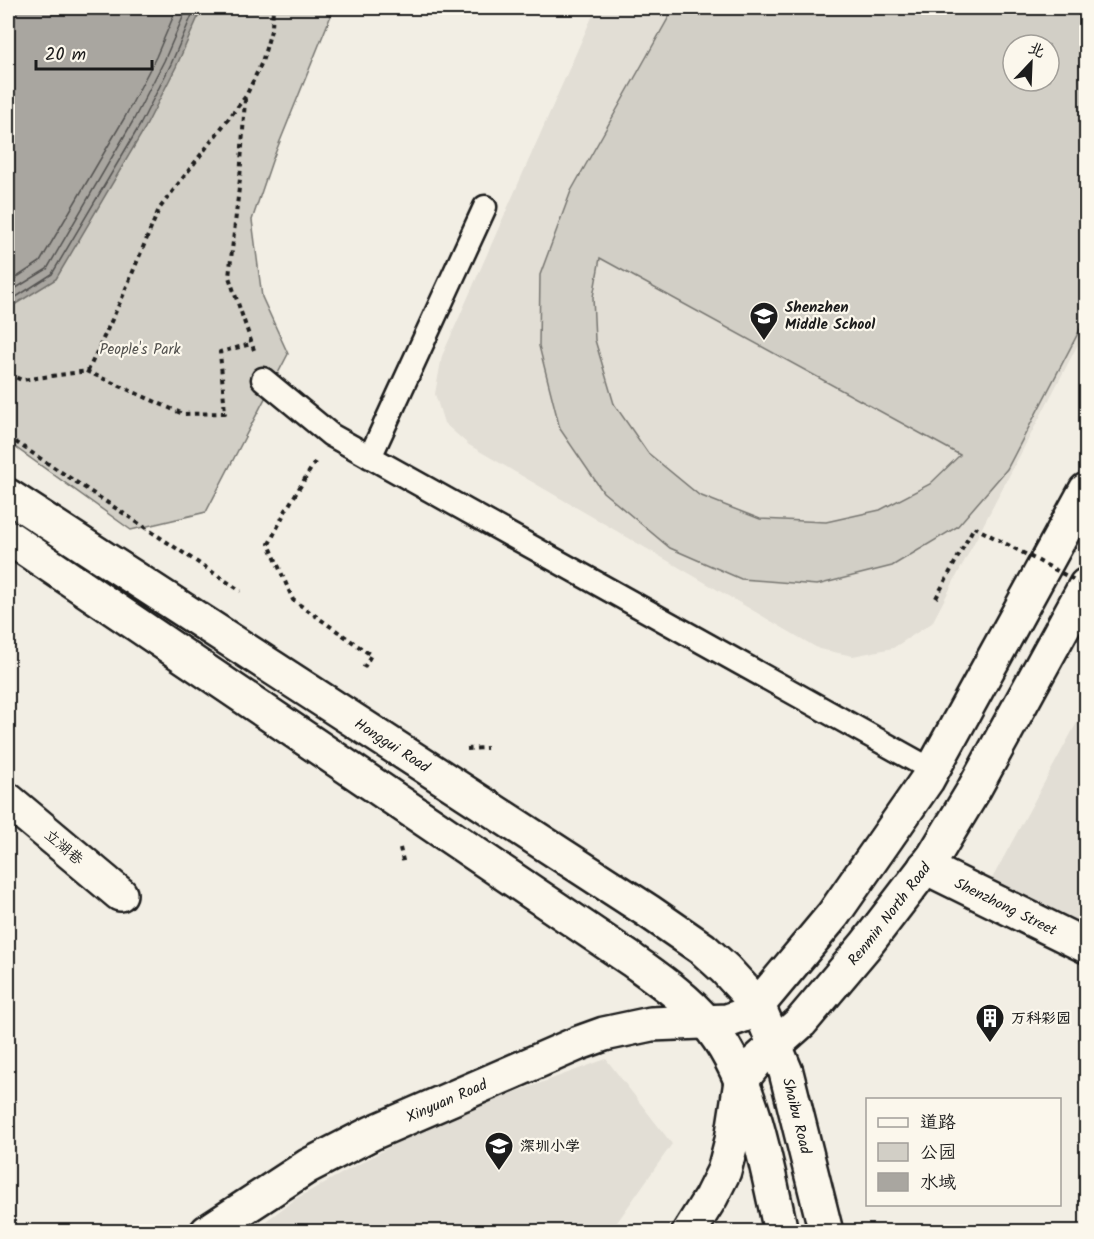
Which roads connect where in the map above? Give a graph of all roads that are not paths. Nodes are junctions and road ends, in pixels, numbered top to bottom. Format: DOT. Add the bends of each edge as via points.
graph roads {
  1 [pos="485,207"];
  2 [pos="263,379"];
  3 [pos="370,457"];
  4 [pos="1086,490"];
  5 [pos="10,497"];
  6 [pos="8,537"];
  7 [pos="1086,586"];
  8 [pos="932,770"];
  9 [pos="8,800"];
  10 [pos="925,867"];
  11 [pos="120,894"];
  12 [pos="1086,946"];
  13 [pos="758,1005"];
  14 [pos="707,1023"];
  15 [pos="777,1046"];
  16 [pos="741,1081"];
  17 [pos="207,1232"];
  18 [pos="689,1232"];
  19 [pos="781,1232"];
  20 [pos="826,1232"];
  1 -- 3 [label="lane"];
  2 -- 3 [label="lane" via="331,435"];
  3 -- 8 [label="lane"];
  4 -- 8 [label="main road"];
  5 -- 13 [label="main road, Honggui Road" via="648,911 703,950"];
  6 -- 14 [label="main road" via="632,960 687,1002"];
  7 -- 10 [label="main road, Renmin North Road" via="967,802"];
  8 -- 13 [label="main road" via="832,915"];
  9 -- 11 [label="main road, 立湖巷"];
  10 -- 12 [label="main road, Shenzhong Street"];
  10 -- 15 [label="main road, Renmin North Road" via="865,946"];
  13 -- 14 [label="main road" via="744,1016"];
  13 -- 15 [label="main road, Shaibu Road"];
  14 -- 16 [label="main road"];
  14 -- 17 [label="main road, Xinyuan Road" via="651,1024 579,1043 372,1133 308,1166"];
  15 -- 16 [label="main road, Renmin North Road" via="756,1062"];
  15 -- 20 [label="main road, Shaibu Road"];
  16 -- 18 [label="main road" via="724,1171"];
  16 -- 19 [label="main road" via="761,1143"];
}
